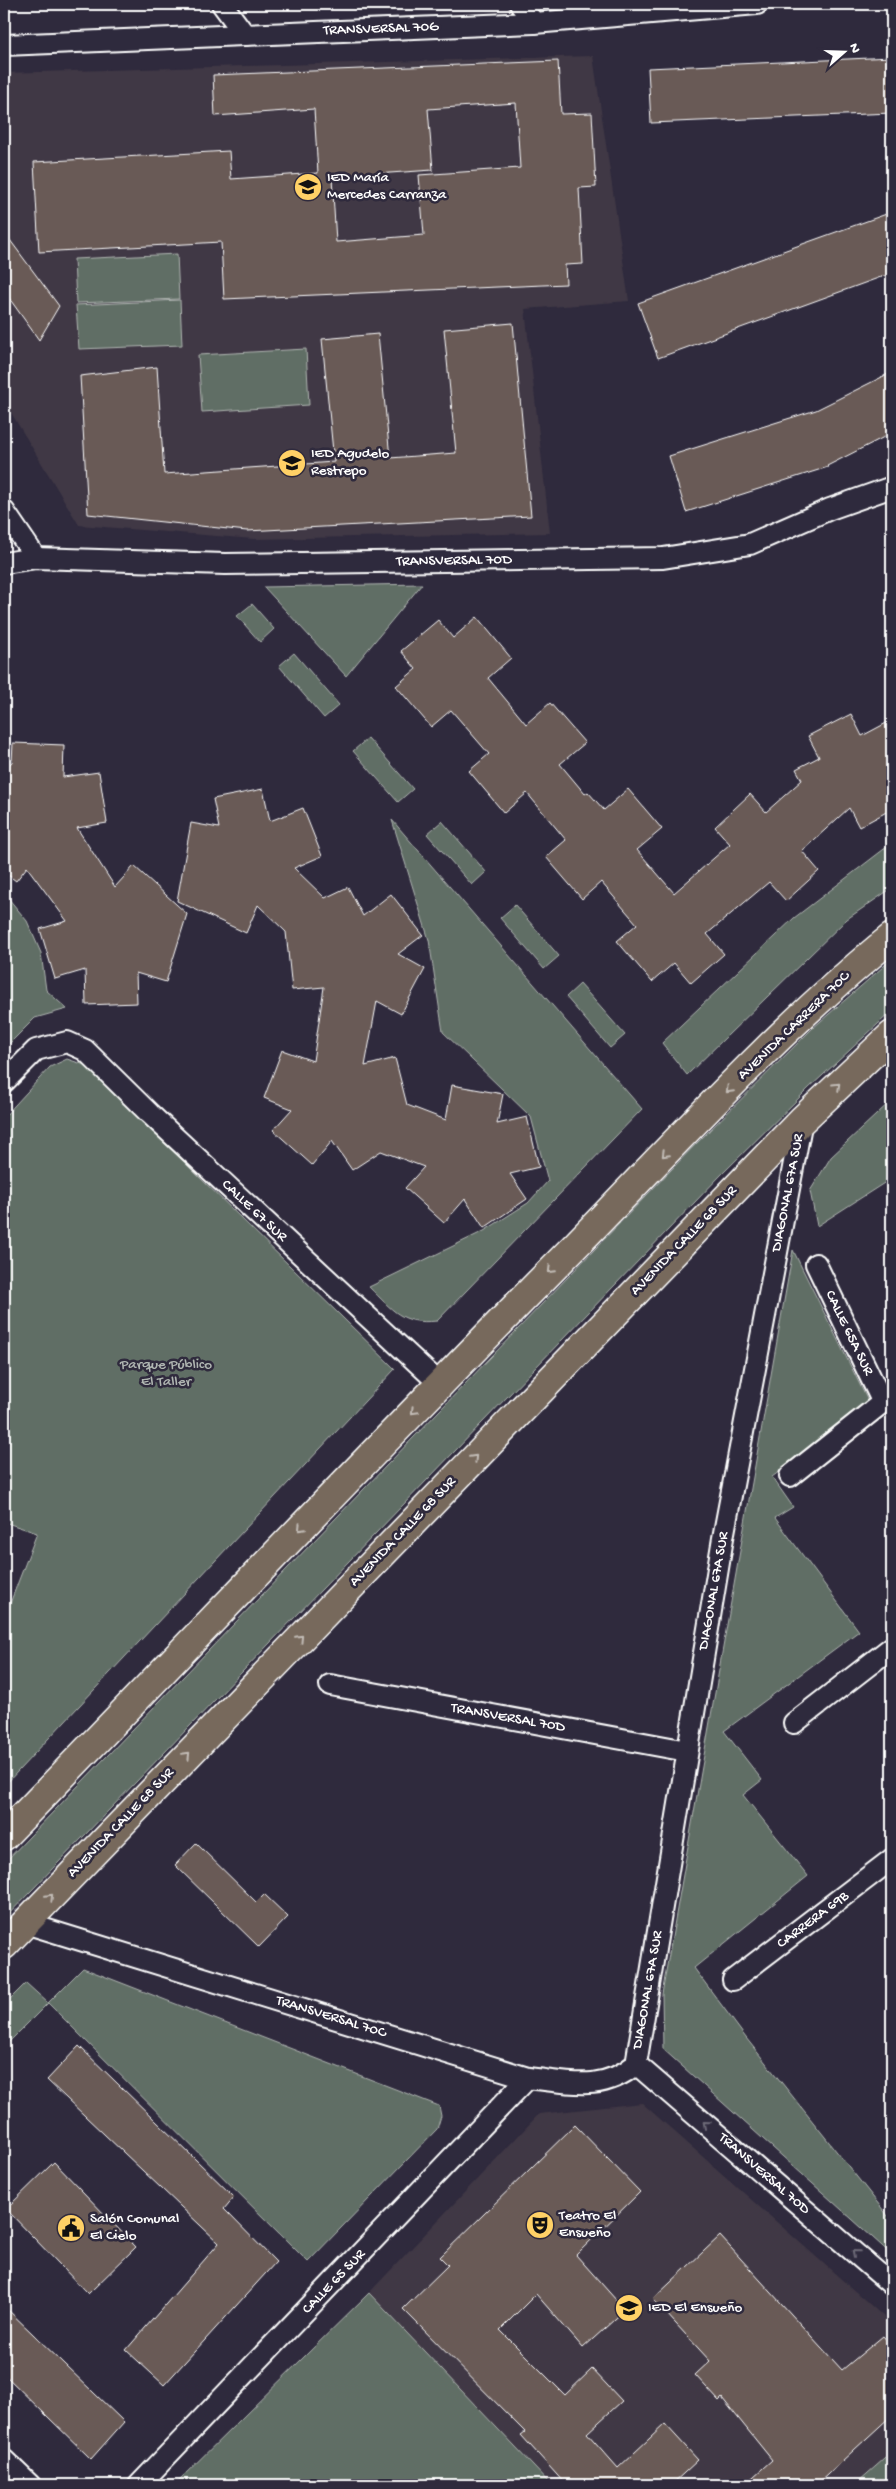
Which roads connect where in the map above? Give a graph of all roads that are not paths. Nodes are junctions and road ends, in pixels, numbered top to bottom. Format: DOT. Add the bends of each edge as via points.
graph roads {
  1 [pos="222,4"];
  2 [pos="520,4"];
  3 [pos="757,4"];
  4 [pos="534,22"];
  5 [pos="245,34"];
  6 [pos="4,44"];
  7 [pos="892,487"];
  8 [pos="4,511"];
  9 [pos="36,558"];
  10 [pos="4,563"];
  11 [pos="892,938"];
  12 [pos="892,1035"];
  13 [pos="4,1082"];
  14 [pos="802,1120"];
  15 [pos="816,1264"];
  16 [pos="440,1384"];
  17 [pos="887,1398"];
  18 [pos="790,1476"];
  19 [pos="892,1647"];
  20 [pos="330,1685"];
  21 [pos="794,1723"];
  22 [pos="687,1752"];
  23 [pos="4,1836"];
  24 [pos="892,1859"];
  25 [pos="25,1923"];
  26 [pos="4,1945"];
  27 [pos="734,1980"];
  28 [pos="636,2064"];
  29 [pos="528,2078"];
  30 [pos="892,2285"];
  31 [pos="4,2460"];
  32 [pos="30,2485"];
  33 [pos="140,2485"];
  1 -- 5 [label="street"];
  2 -- 4 [label="street"];
  3 -- 4 [label="street, TRANSVERSAL 70G"];
  4 -- 5 [label="street, TRANSVERSAL 70G"];
  5 -- 6 [label="street, TRANSVERSAL 70G"];
  7 -- 9 [label="street, TRANSVERSAL 70D" via="830,509 750,544 663,558 225,564"];
  8 -- 9 [label="street"];
  9 -- 10 [label="street, TRANSVERSAL 70D"];
  11 -- 16 [label="main road, AVENIDA CARRERA 70C, one-way" via="814,1005"];
  14 -- 12 [label="main road, one-way"];
  13 -- 16 [label="street, CALLE 67 SUR" via="36,1050 67,1042 86,1050 150,1114"];
  14 -- 22 [label="street, DIAGONAL 67A SUR" via="724,1528"];
  25 -- 14 [label="main road, AVENIDA CALLE 68 SUR, one-way"];
  15 -- 17 [label="street, CALLE 65A SUR"];
  16 -- 23 [label="main road, one-way"];
  17 -- 18 [label="street"];
  19 -- 21 [label="street"];
  20 -- 22 [label="street, TRANSVERSAL 70D"];
  22 -- 28 [label="street, DIAGONAL 67A SUR"];
  24 -- 27 [label="street, CARRERA 69B"];
  25 -- 26 [label="main road, AVENIDA CALLE 68 SUR"];
  25 -- 29 [label="street, TRANSVERSAL 70C"];
  28 -- 29 [label="street, TRANSVERSAL 70C" via="610,2080 587,2084"];
  30 -- 28 [label="street, TRANSVERSAL 70D, one-way"];
  29 -- 33 [label="street, CALLE 65 SUR"];
  31 -- 32 [label="street"];
}
